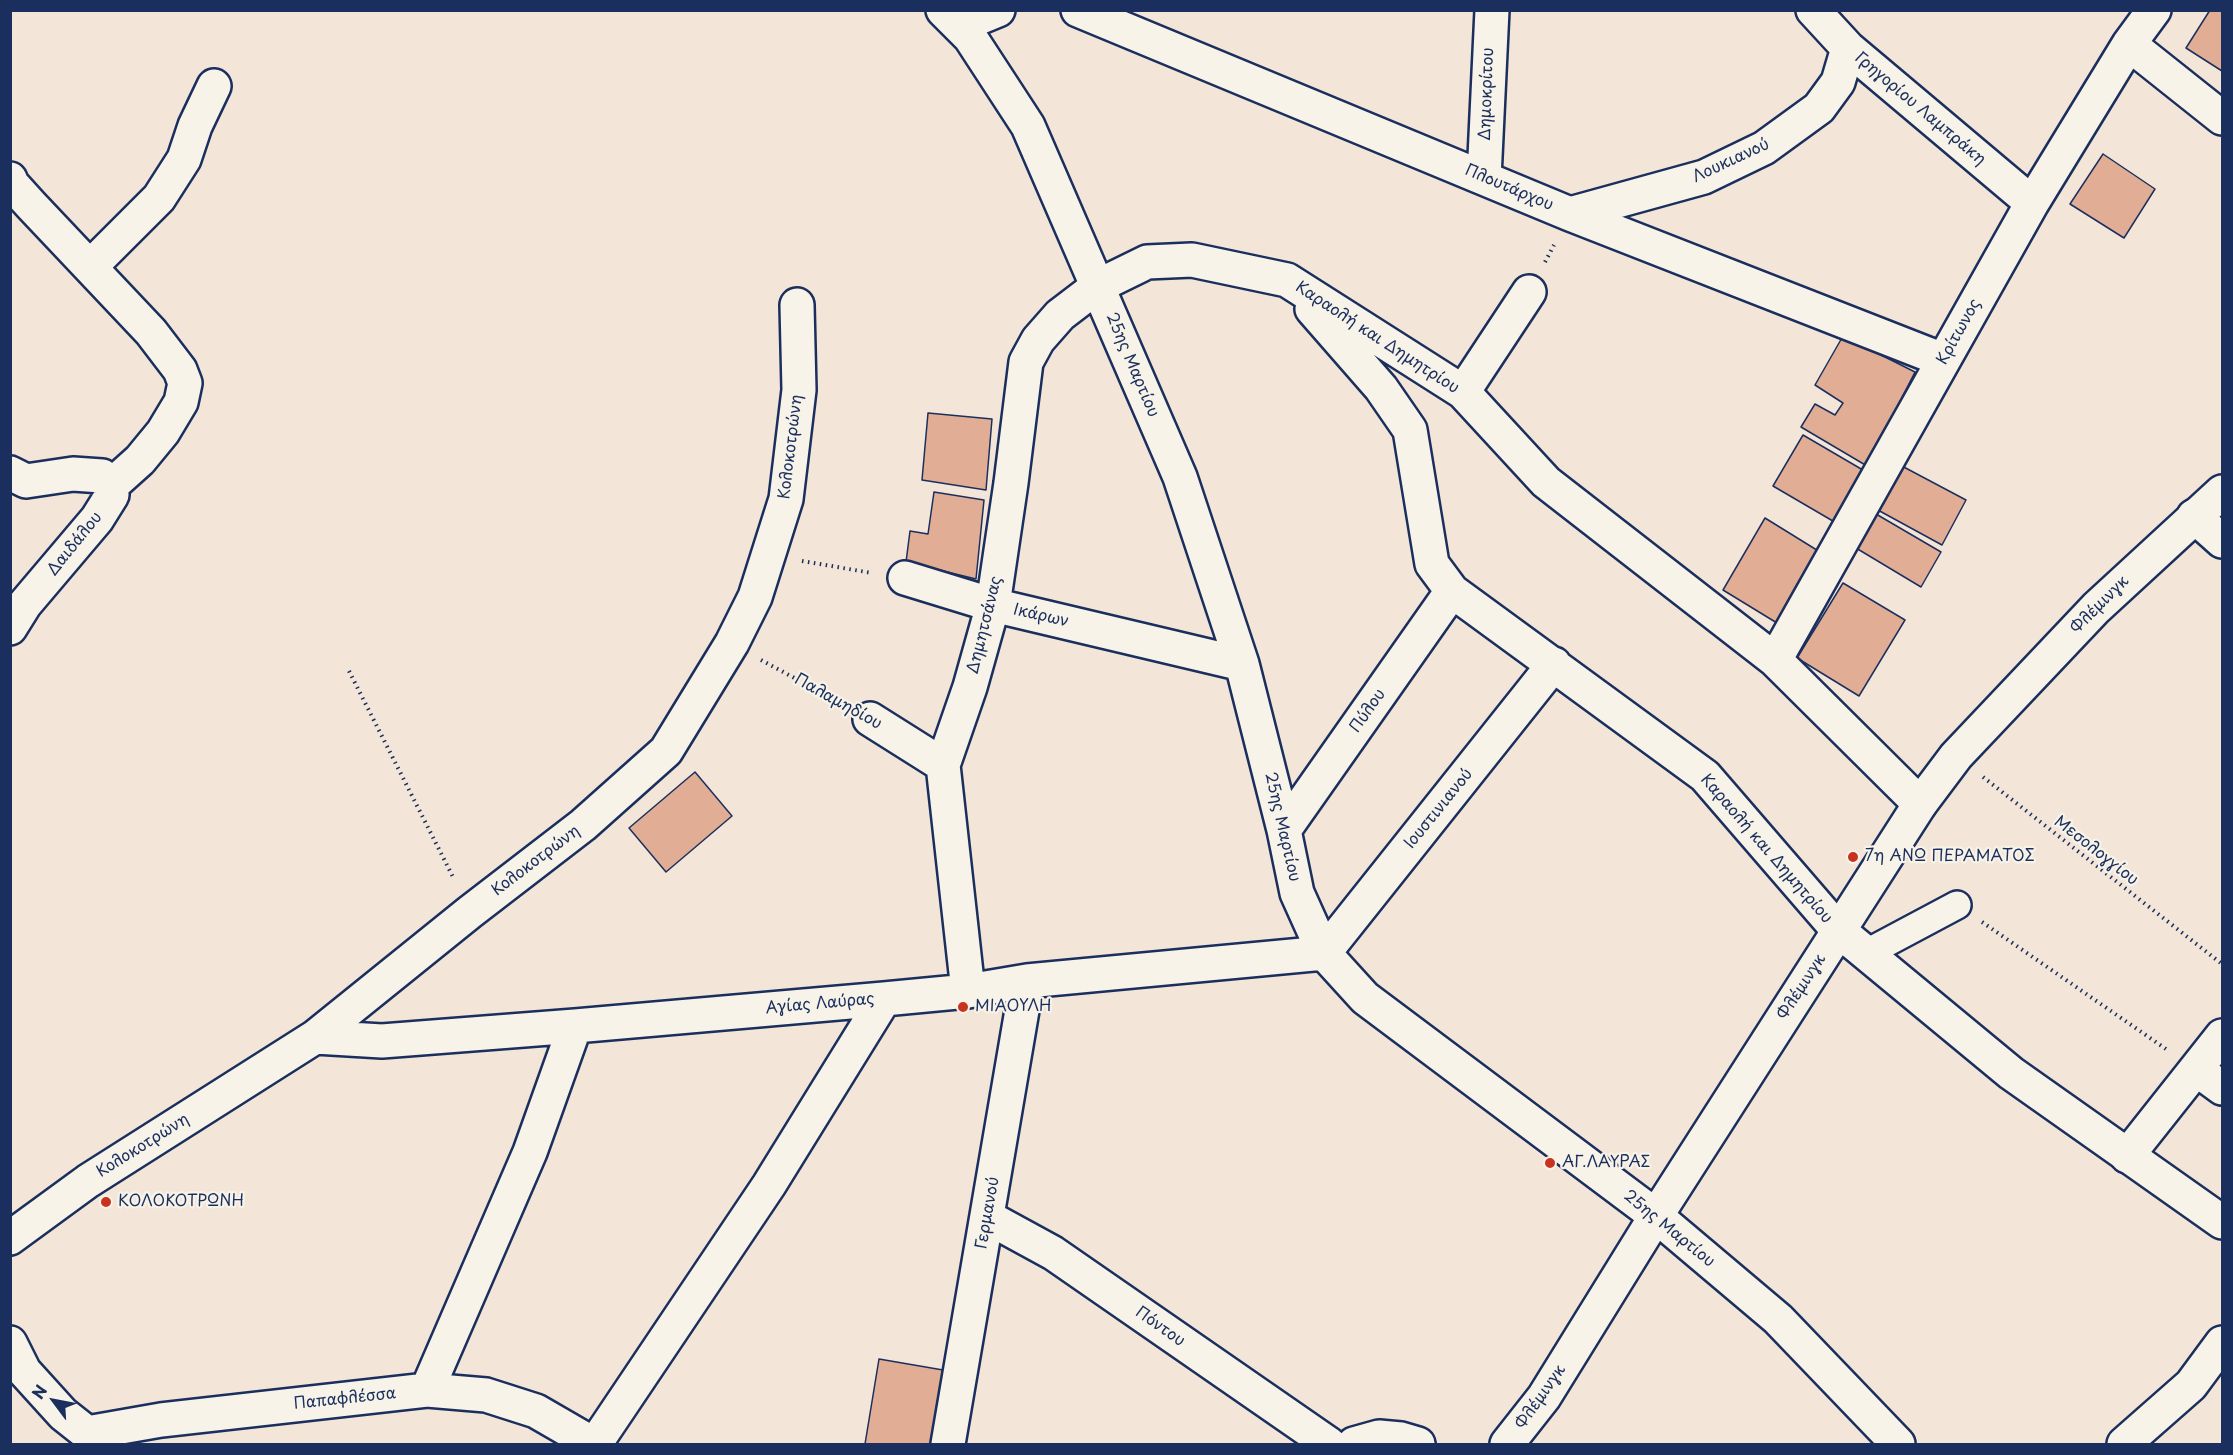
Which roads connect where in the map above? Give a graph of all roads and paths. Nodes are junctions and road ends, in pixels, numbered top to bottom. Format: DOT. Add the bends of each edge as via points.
graph roads {
  1 [pos="998,10"];
  2 [pos="1078,10"];
  3 [pos="1492,10"];
  4 [pos="2154,10"];
  5 [pos="951,18"];
  6 [pos="1836,25"];
  7 [pos="2129,44"];
  8 [pos="214,86"];
  9 [pos="2223,118"];
  10 [pos="1484,178"];
  11 [pos="10,179"];
  12 [pos="2032,203"];
  13 [pos="1570,214"];
  14 [pos="90,267"];
  15 [pos="1287,280"];
  16 [pos="1098,286"];
  17 [pos="1529,292"];
  18 [pos="797,305"];
  19 [pos="1943,360"];
  20 [pos="1463,392"];
  21 [pos="10,473"];
  22 [pos="111,486"];
  23 [pos="2223,492"];
  24 [pos="2194,516"];
  25 [pos="2223,541"];
  26 [pos="769,556"];
  27 [pos="905,578"];
  28 [pos="1452,591"];
  29 [pos="993,605"];
  30 [pos="10,628"];
  31 [pos="732,643"];
  32 [pos="1775,660"];
  33 [pos="1242,664"];
  34 [pos="1554,664"];
  35 [pos="349,671"];
  36 [pos="870,719"];
  37 [pos="1956,756"];
  38 [pos="943,765"];
  39 [pos="1920,804"];
  40 [pos="1284,830"];
  41 [pos="1957,905"];
  42 [pos="470,912"];
  43 [pos="1838,930"];
  44 [pos="1324,953"];
  45 [pos="1865,954"];
  46 [pos="2223,964"];
  47 [pos="1027,981"];
  48 [pos="969,991"];
  49 [pos="884,999"];
  50 [pos="575,1026"];
  51 [pos="2223,1036"];
  52 [pos="315,1037"];
  53 [pos="2196,1069"];
  54 [pos="2223,1088"];
  55 [pos="2127,1156"];
  56 [pos="987,1216"];
  57 [pos="1656,1216"];
  58 [pos="2223,1222"];
  59 [pos="10,1238"];
  60 [pos="2223,1342"];
  61 [pos="10,1343"];
  62 [pos="427,1390"];
  63 [pos="91,1438"];
  64 [pos="594,1444"];
  65 [pos="948,1444"];
  66 [pos="1329,1444"];
  67 [pos="1354,1444"];
  68 [pos="1418,1444"];
  69 [pos="1507,1444"];
  70 [pos="1898,1444"];
  71 [pos="2124,1444"];
  1 -- 5 [label="street"];
  2 -- 10 [label="street, Πλουτάρχου"];
  3 -- 10 [label="street, Δημοκρίτου"];
  4 -- 7 [label="street, Κρίτωνος"];
  5 -- 16 [label="street, 25ης Μαρτίου" via="970,37 1028,126"];
  6 -- 12 [label="street, Γρηγορίου Λαμπράκη"];
  6 -- 13 [label="street, Λουκιανού" via="1838,82 1819,108 1764,148 1704,177"];
  7 -- 9 [label="street"];
  7 -- 12 [label="street, Κρίτωνος"];
  8 -- 14 [label="street" via="184,159 159,198"];
  10 -- 13 [label="street, Πλουτάρχου"];
  11 -- 14 [label="street"];
  12 -- 19 [label="street, Κρίτωνος"];
  13 -- 17 [label="path"];
  13 -- 19 [label="street, Πλουτάρχου"];
  14 -- 22 [label="street" via="151,332 180,370 185,383 181,402 163,432"];
  15 -- 16 [label="street, Καραολή και Δημητρίου" via="1192,260 1147,261"];
  15 -- 20 [label="street, Καραολή και Δημητρίου"];
  15 -- 28 [label="street, Καραολή και Δημητρίου" via="1381,388 1410,430 1432,564"];
  16 -- 29 [label="street, Δημητσάνας" via="1060,315 1038,340 1026,362"];
  16 -- 33 [label="street, 25ης Μαρτίου" via="1180,477"];
  17 -- 20 [label="street"];
  18 -- 26 [label="street, Κολοκοτρώνη" via="799,390 786,499"];
  19 -- 32 [label="street, Κρίτωνος"];
  20 -- 32 [label="street, Καραολή και Δημητρίου" via="1546,482"];
  21 -- 22 [label="street" via="26,481 73,474 102,476"];
  22 -- 30 [label="street, Δαιδάλου" via="112,495 97,519 25,604"];
  23 -- 24 [label="street, Φλέμινγκ"];
  24 -- 25 [label="street"];
  24 -- 37 [label="street, Φλέμινγκ" via="2096,608"];
  26 -- 27 [label="path"];
  26 -- 31 [label="street, Κολοκοτρώνη" via="755,597"];
  27 -- 29 [label="street, Ικάρων"];
  28 -- 34 [label="street, Καραολή και Δημητρίου"];
  28 -- 40 [label="street, Πύλου"];
  29 -- 33 [label="street, Ικάρων"];
  29 -- 38 [label="street, Δημητσάνας"];
  31 -- 36 [label="path, Παλαμηδίου"];
  31 -- 42 [label="street, Κολοκοτρώνη" via="666,751 583,825"];
  32 -- 39 [label="street, Καραολή και Δημητρίου"];
  33 -- 40 [label="street, 25ης Μαρτίου"];
  34 -- 43 [label="street, Καραολή και Δημητρίου" via="1705,776"];
  34 -- 44 [label="street, Ιουστινιανού"];
  35 -- 42 [label="path"];
  36 -- 38 [label="street, Παλαμηδίου"];
  37 -- 39 [label="street, Φλέμινγκ"];
  37 -- 46 [label="path, Μεσολογγίου"];
  38 -- 48 [label="street, Δημητσάνας"];
  39 -- 43 [label="street, Φλέμινγκ"];
  40 -- 44 [label="street, 25ης Μαρτίου" via="1297,893"];
  41 -- 45 [label="street"];
  41 -- 53 [label="path"];
  42 -- 52 [label="street, Κολοκοτρώνη"];
  43 -- 45 [label="street, Καραολή και Δημητρίου"];
  43 -- 57 [label="street, Φλέμινγκ"];
  44 -- 47 [label="street, Αγίας Λαύρας"];
  44 -- 57 [label="street, 25ης Μαρτίου" via="1365,998"];
  45 -- 55 [label="street, Καραολή και Δημητρίου" via="2011,1073"];
  47 -- 48 [label="street, Αγίας Λαύρας"];
  47 -- 56 [label="street, Γερμανού"];
  48 -- 49 [label="street, Αγίας Λαύρας"];
  49 -- 50 [label="street, Αγίας Λαύρας"];
  49 -- 64 [label="street" via="769,1185"];
  50 -- 52 [label="street, Αγίας Λαύρας" via="382,1041"];
  50 -- 62 [label="street" via="530,1152"];
  51 -- 53 [label="street"];
  52 -- 59 [label="street, Κολοκοτρώνη" via="88,1180"];
  53 -- 54 [label="street"];
  53 -- 55 [label="street"];
  55 -- 58 [label="street, Καραολή και Δημητρίου"];
  56 -- 65 [label="street, Γερμανού"];
  56 -- 66 [label="street, Πόντου" via="1053,1253"];
  57 -- 69 [label="street, Φλέμινγκ" via="1544,1397"];
  57 -- 70 [label="street, 25ης Μαρτίου" via="1778,1319"];
  60 -- 71 [label="street" via="2191,1385"];
  61 -- 63 [label="street" via="24,1371"];
  62 -- 63 [label="street, Παπαφλέσσα" via="161,1420"];
  62 -- 64 [label="street, Παπαφλέσσα" via="486,1395 536,1411"];
  67 -- 68 [label="street" via="1379,1437"];
}
